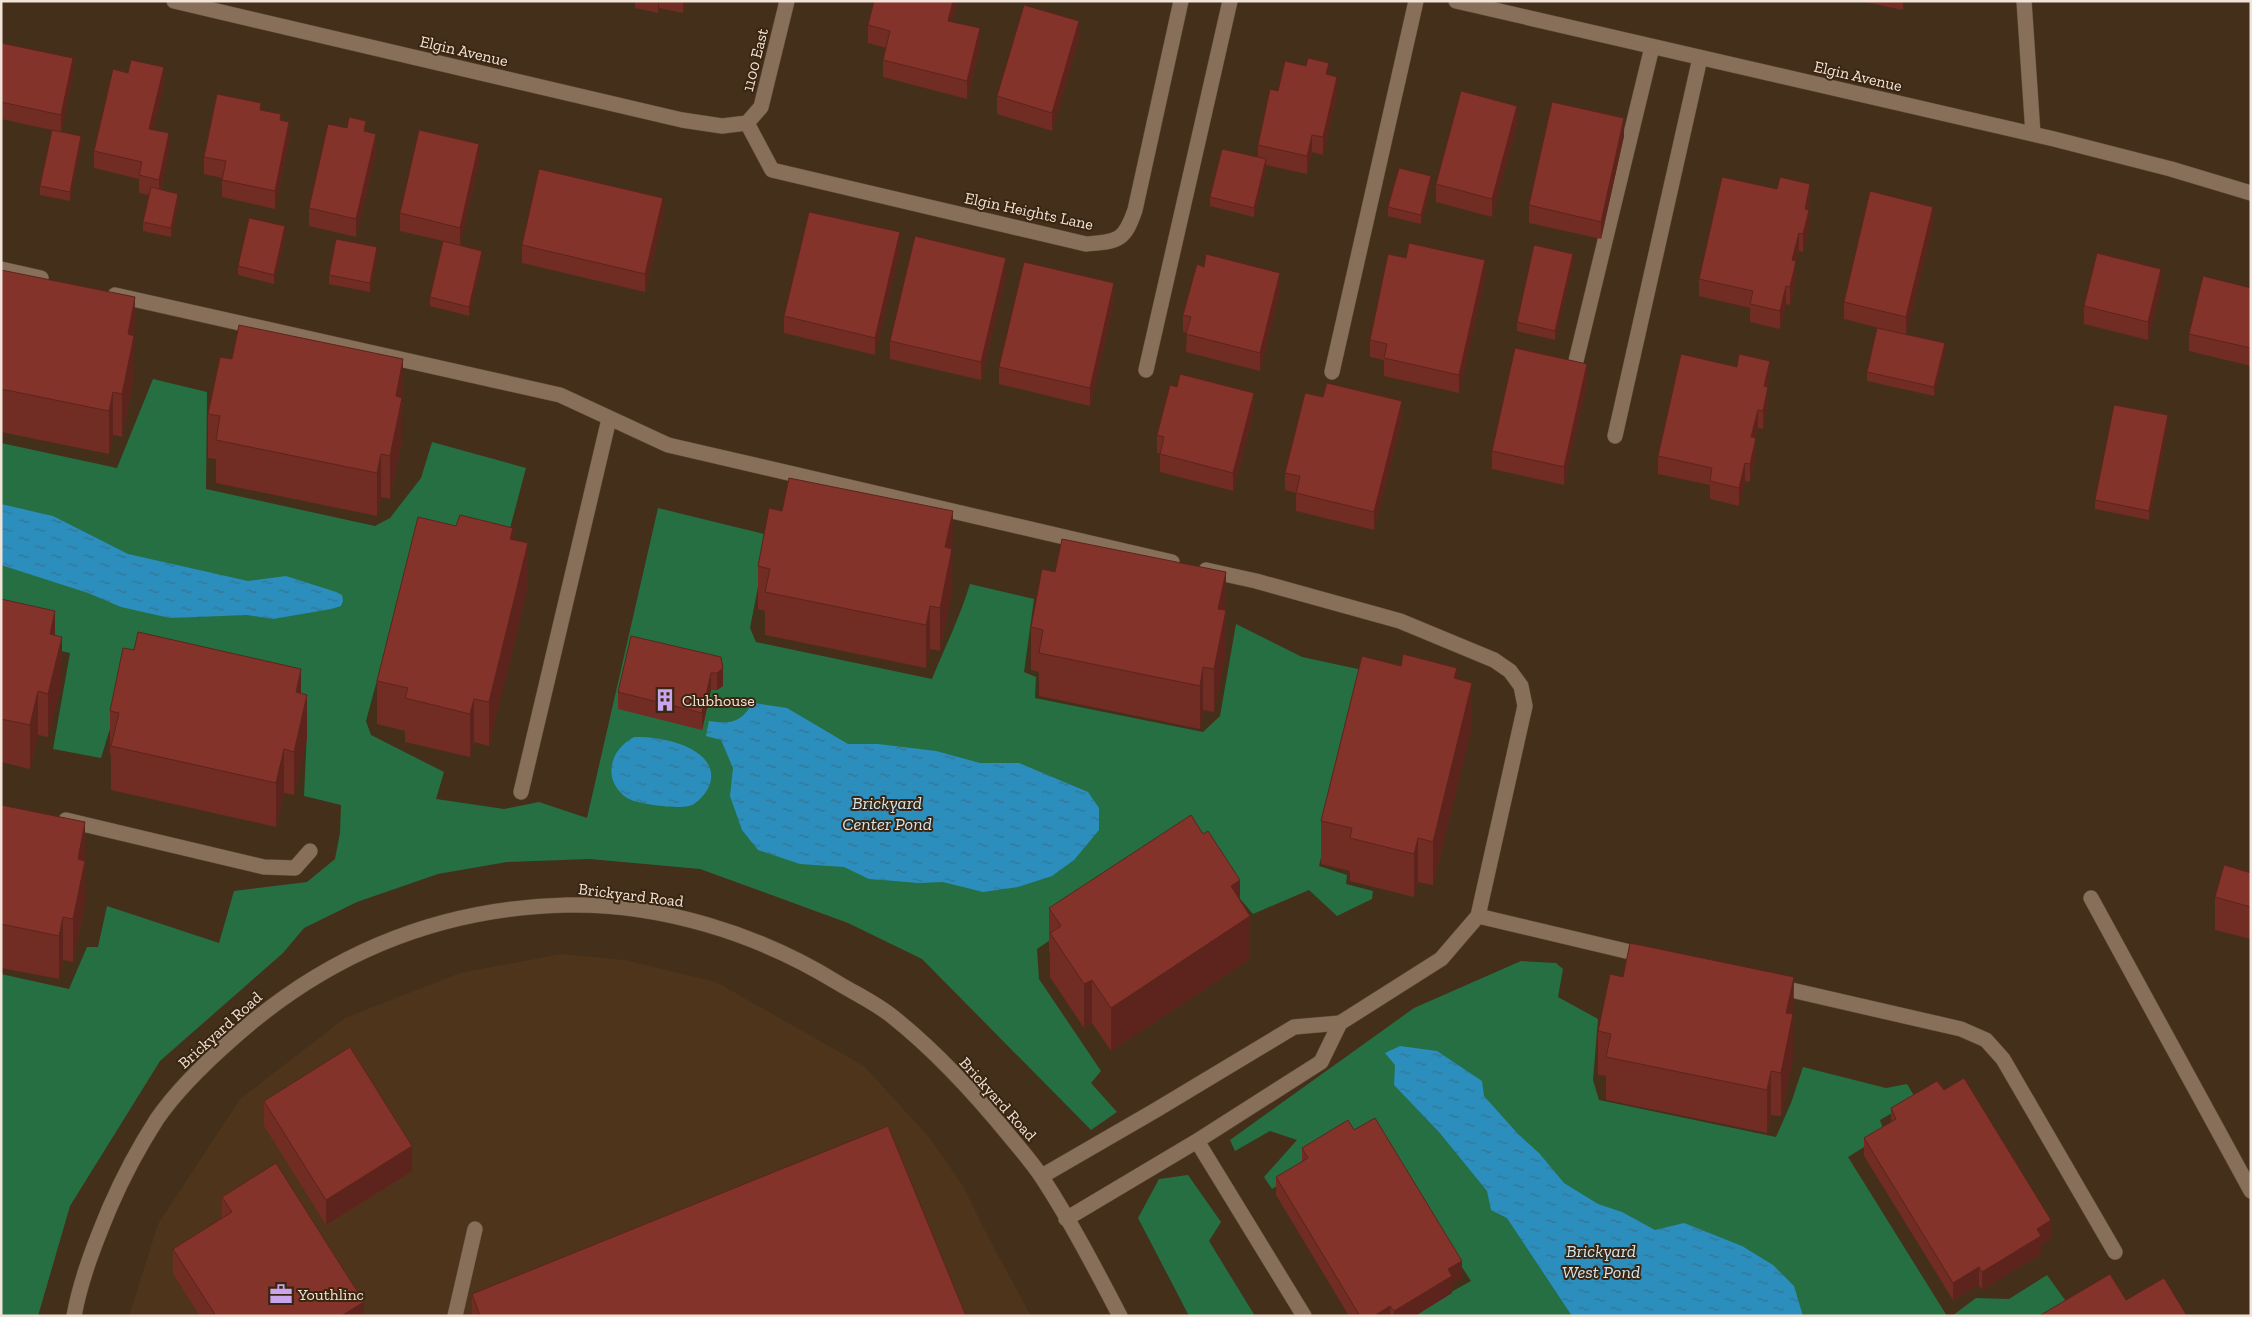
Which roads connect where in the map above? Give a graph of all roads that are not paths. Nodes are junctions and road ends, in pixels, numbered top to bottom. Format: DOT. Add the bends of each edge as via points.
graph roads {
  1 [pos="174,1"];
  2 [pos="787,1"];
  3 [pos="1181,1"];
  4 [pos="1230,1"];
  5 [pos="1416,1"];
  6 [pos="1456,1"];
  7 [pos="2024,1"];
  8 [pos="1652,46"];
  9 [pos="1700,58"];
  10 [pos="747,123"];
  11 [pos="2033,134"];
  12 [pos="2251,192"];
  13 [pos="1,269"];
  14 [pos="59,282"];
  15 [pos="98,291"];
  16 [pos="1576,365"];
  17 [pos="1146,370"];
  18 [pos="1332,372"];
  19 [pos="609,418"];
  20 [pos="1615,436"];
  21 [pos="521,792"];
  22 [pos="48,816"];
  23 [pos="310,852"];
  24 [pos="2091,898"];
  25 [pos="1478,916"];
  26 [pos="1658,959"];
  27 [pos="1763,983"];
  28 [pos="1340,1023"];
  29 [pos="1197,1141"];
  30 [pos="1042,1176"];
  31 [pos="2251,1191"];
  32 [pos="1066,1219"];
  33 [pos="475,1229"];
  34 [pos="2115,1252"];
  35 [pos="74,1316"];
  36 [pos="455,1316"];
  37 [pos="1120,1316"];
  38 [pos="1304,1316"];
  1 -- 10 [label="street, Elgin Avenue" via="682,120 722,126"];
  2 -- 10 [label="street, 1100 East" via="761,107"];
  3 -- 10 [label="street, Elgin Heights Lane" via="1135,210 1128,231 1112,242 1086,244 772,170"];
  4 -- 17 [label="street"];
  5 -- 18 [label="street"];
  6 -- 8 [label="street, Elgin Avenue"];
  7 -- 11 [label="street"];
  8 -- 9 [label="street, Elgin Avenue"];
  8 -- 16 [label="street"];
  9 -- 11 [label="street, Elgin Avenue"];
  9 -- 20 [label="street"];
  11 -- 12 [label="street, Elgin Avenue"];
  13 -- 14 [label="street"];
  15 -- 19 [label="street" via="560,395"];
  19 -- 21 [label="street"];
  19 -- 25 [label="street" via="668,445 1256,581 1400,621 1494,660 1510,671 1521,686 1524,706"];
  22 -- 23 [label="street" via="264,867 295,868"];
  24 -- 31 [label="street"];
  25 -- 26 [label="street"];
  25 -- 28 [label="street" via="1441,959"];
  27 -- 34 [label="street" via="1961,1029 1986,1040 2003,1059"];
  28 -- 29 [label="street" via="1321,1062"];
  28 -- 30 [label="street" via="1294,1027"];
  29 -- 32 [label="street"];
  29 -- 38 [label="street"];
  30 -- 32 [label="street, Brickyard Road"];
  30 -- 35 [label="street, Brickyard Road" via="986,1106 891,1015 809,965 762,942 704,923 667,916 568,905 505,910 427,926 370,947 313,976 256,1017 204,1064 158,1119 121,1181 92,1249"];
  32 -- 37 [label="street, Brickyard Road"];
  33 -- 36 [label="street"];
}
